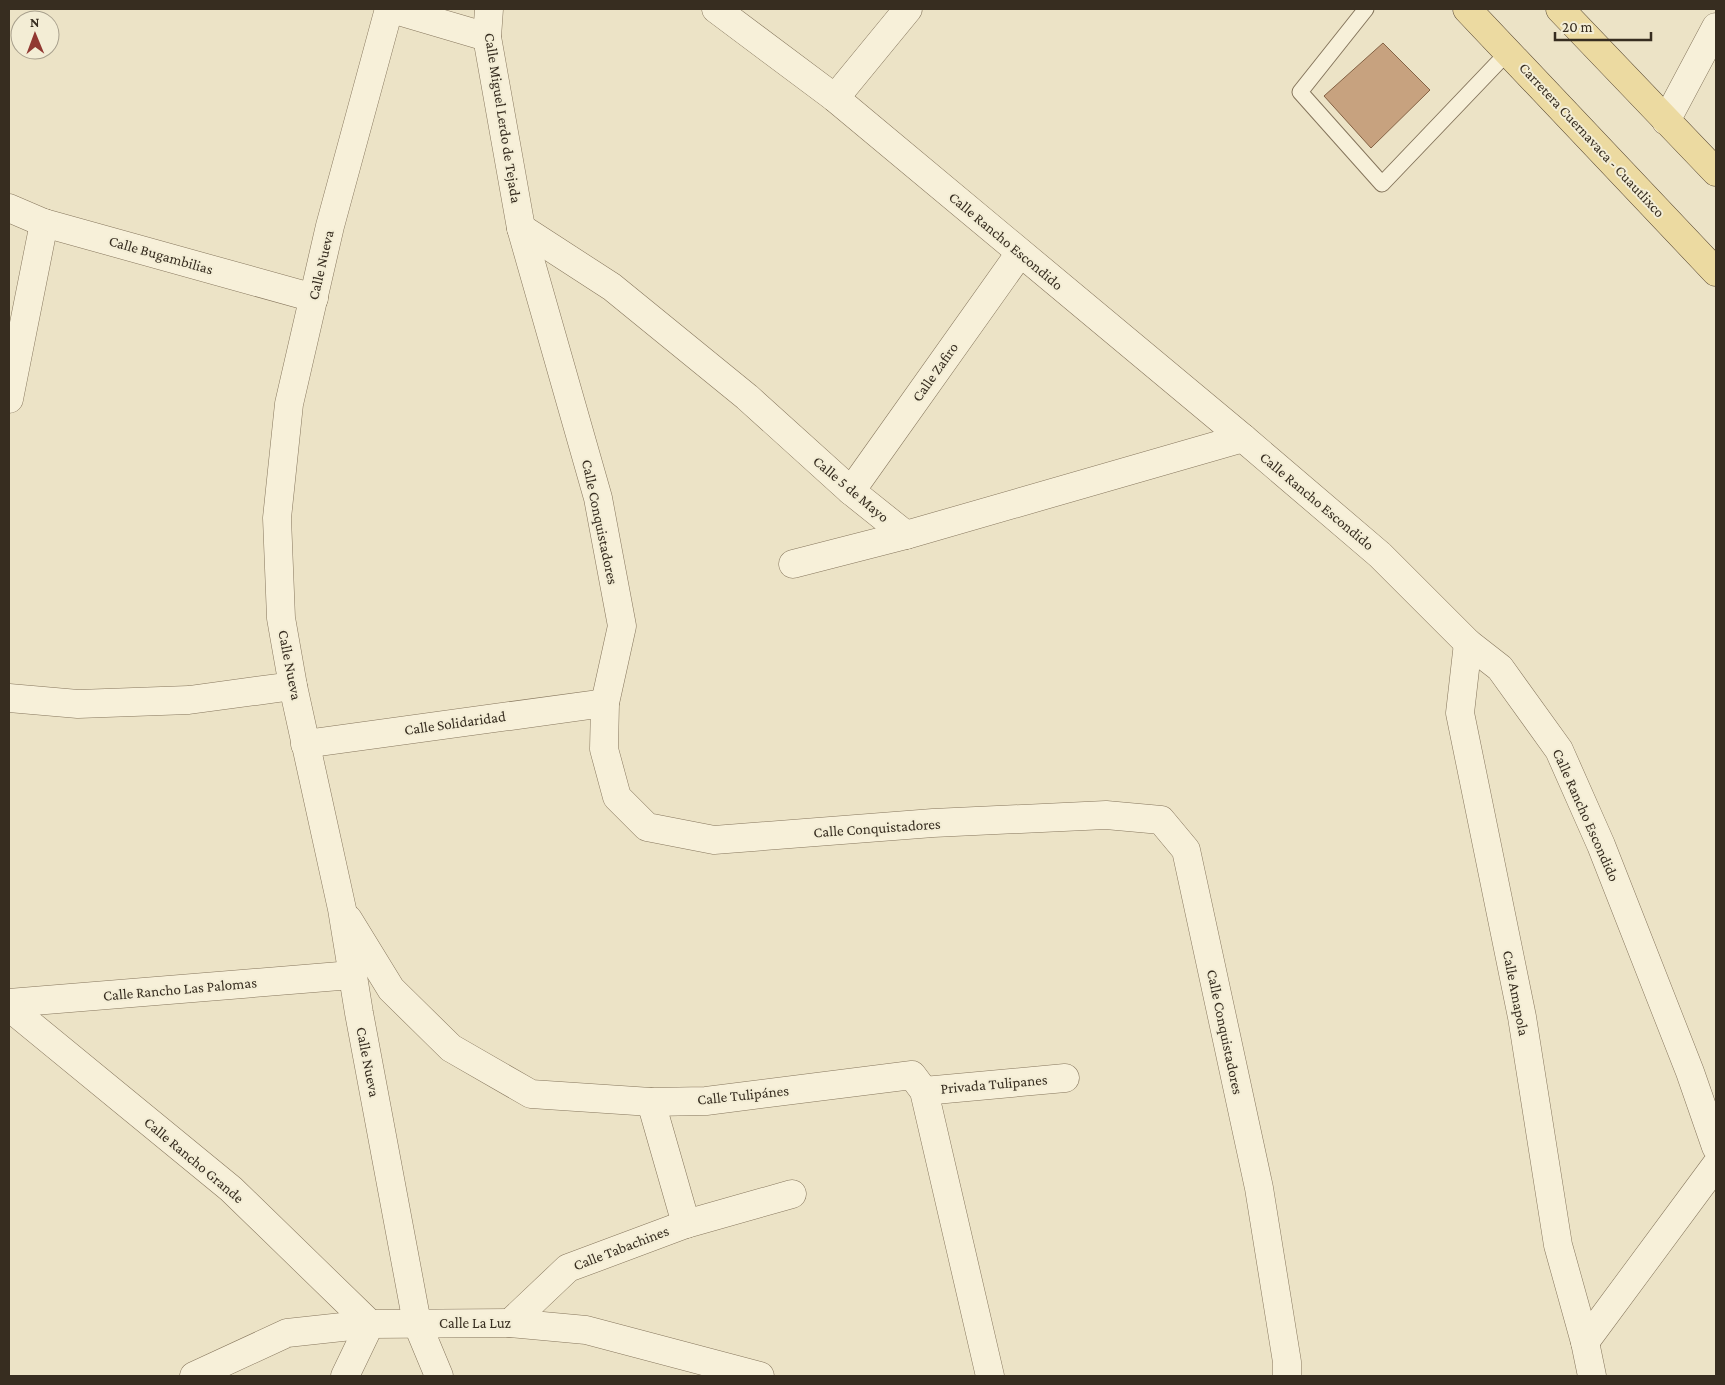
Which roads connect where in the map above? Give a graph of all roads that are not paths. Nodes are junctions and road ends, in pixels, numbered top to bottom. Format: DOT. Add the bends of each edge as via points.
graph roads {
  1 [pos="390,9"];
  2 [pos="489,9"];
  3 [pos="716,9"];
  4 [pos="908,9"];
  5 [pos="1366,9"];
  6 [pos="1466,9"];
  7 [pos="1560,9"];
  8 [pos="1716,27"];
  9 [pos="487,37"];
  10 [pos="1508,52"];
  11 [pos="834,98"];
  12 [pos="1666,121"];
  13 [pos="1716,172"];
  14 [pos="9,208"];
  15 [pos="44,223"];
  16 [pos="522,228"];
  17 [pos="1020,253"];
  18 [pos="1716,272"];
  19 [pos="314,298"];
  20 [pos="9,399"];
  21 [pos="1243,438"];
  22 [pos="851,491"];
  23 [pos="906,535"];
  24 [pos="793,564"];
  25 [pos="1468,643"];
  26 [pos="293,686"];
  27 [pos="9,698"];
  28 [pos="604,703"];
  29 [pos="305,744"];
  30 [pos="342,909"];
  31 [pos="352,975"];
  32 [pos="9,1003"];
  33 [pos="9,1007"];
  34 [pos="1065,1078"];
  35 [pos="924,1091"];
  36 [pos="651,1102"];
  37 [pos="1716,1147"];
  38 [pos="1716,1165"];
  39 [pos="792,1194"];
  40 [pos="686,1224"];
  41 [pos="510,1322"];
  42 [pos="417,1323"];
  43 [pos="370,1324"];
  44 [pos="1586,1342"];
  45 [pos="194,1376"];
  46 [pos="345,1376"];
  47 [pos="439,1376"];
  48 [pos="760,1376"];
  49 [pos="990,1376"];
  50 [pos="1287,1376"];
  51 [pos="1592,1376"];
  1 -- 9 [label="street"];
  1 -- 19 [label="street, Calle Nueva" via="330,226"];
  2 -- 9 [label="street, Calle Miguel Lerdo de Tejada"];
  3 -- 11 [label="street, Calle Rancho Escondido"];
  4 -- 11 [label="street"];
  5 -- 10 [label="lane" via="1300,92 1382,184"];
  6 -- 10 [label="main road, Carretera Cuernavaca - Cuautlixco"];
  7 -- 12 [label="main road"];
  8 -- 12 [label="street"];
  9 -- 16 [label="street, Calle Miguel Lerdo de Tejada"];
  10 -- 18 [label="main road, Carretera Cuernavaca - Cuautlixco"];
  11 -- 17 [label="street, Calle Rancho Escondido"];
  12 -- 13 [label="main road"];
  14 -- 15 [label="street, Calle Bugambilias"];
  15 -- 19 [label="street, Calle Bugambilias"];
  15 -- 20 [label="street"];
  16 -- 22 [label="street, Calle 5 de Mayo" via="612,287 747,397"];
  16 -- 28 [label="street, Calle Conquistadores" via="598,498 622,626"];
  17 -- 21 [label="street, Calle Rancho Escondido"];
  17 -- 22 [label="street, Calle Zafiro"];
  19 -- 26 [label="street, Calle Nueva" via="289,404 277,518 281,618"];
  21 -- 23 [label="street"];
  21 -- 25 [label="street, Calle Rancho Escondido" via="1380,555"];
  22 -- 23 [label="street, Calle 5 de Mayo"];
  23 -- 24 [label="street"];
  25 -- 37 [label="street, Calle Rancho Escondido" via="1500,668 1559,750 1611,872"];
  25 -- 44 [label="street, Calle Amapola" via="1460,713 1522,1017 1558,1246"];
  26 -- 27 [label="street" via="188,700 78,704"];
  26 -- 29 [label="street, Calle Nueva"];
  28 -- 29 [label="street, Calle Solidaridad"];
  28 -- 50 [label="street, Calle Conquistadores" via="604,749 617,797 647,827 714,840 933,823 1106,815 1161,820 1186,850 1259,1188"];
  29 -- 30 [label="street, Calle Nueva"];
  30 -- 31 [label="street, Calle Nueva"];
  30 -- 36 [label="street, Calle Tulipánes" via="391,989 451,1048 530,1094"];
  31 -- 32 [label="street, Calle Rancho Las Palomas"];
  31 -- 42 [label="street, Calle Nueva"];
  33 -- 43 [label="street, Calle Rancho Grande" via="231,1188"];
  34 -- 35 [label="street, Privada Tulipanes"];
  35 -- 36 [label="street, Calle Tulipánes" via="912,1075 706,1101"];
  35 -- 49 [label="street"];
  36 -- 40 [label="street, Calle Tabachines"];
  38 -- 44 [label="street"];
  39 -- 40 [label="street"];
  40 -- 41 [label="street, Calle Tabachines" via="568,1268"];
  41 -- 42 [label="street, Calle La Luz"];
  41 -- 48 [label="street, Calle La Luz" via="586,1330"];
  42 -- 43 [label="street, Calle La Luz"];
  42 -- 47 [label="street, Calle Nueva"];
  43 -- 45 [label="street, Calle La Luz" via="287,1333"];
  43 -- 46 [label="street"];
  44 -- 51 [label="street, Calle Amapola"];
}
